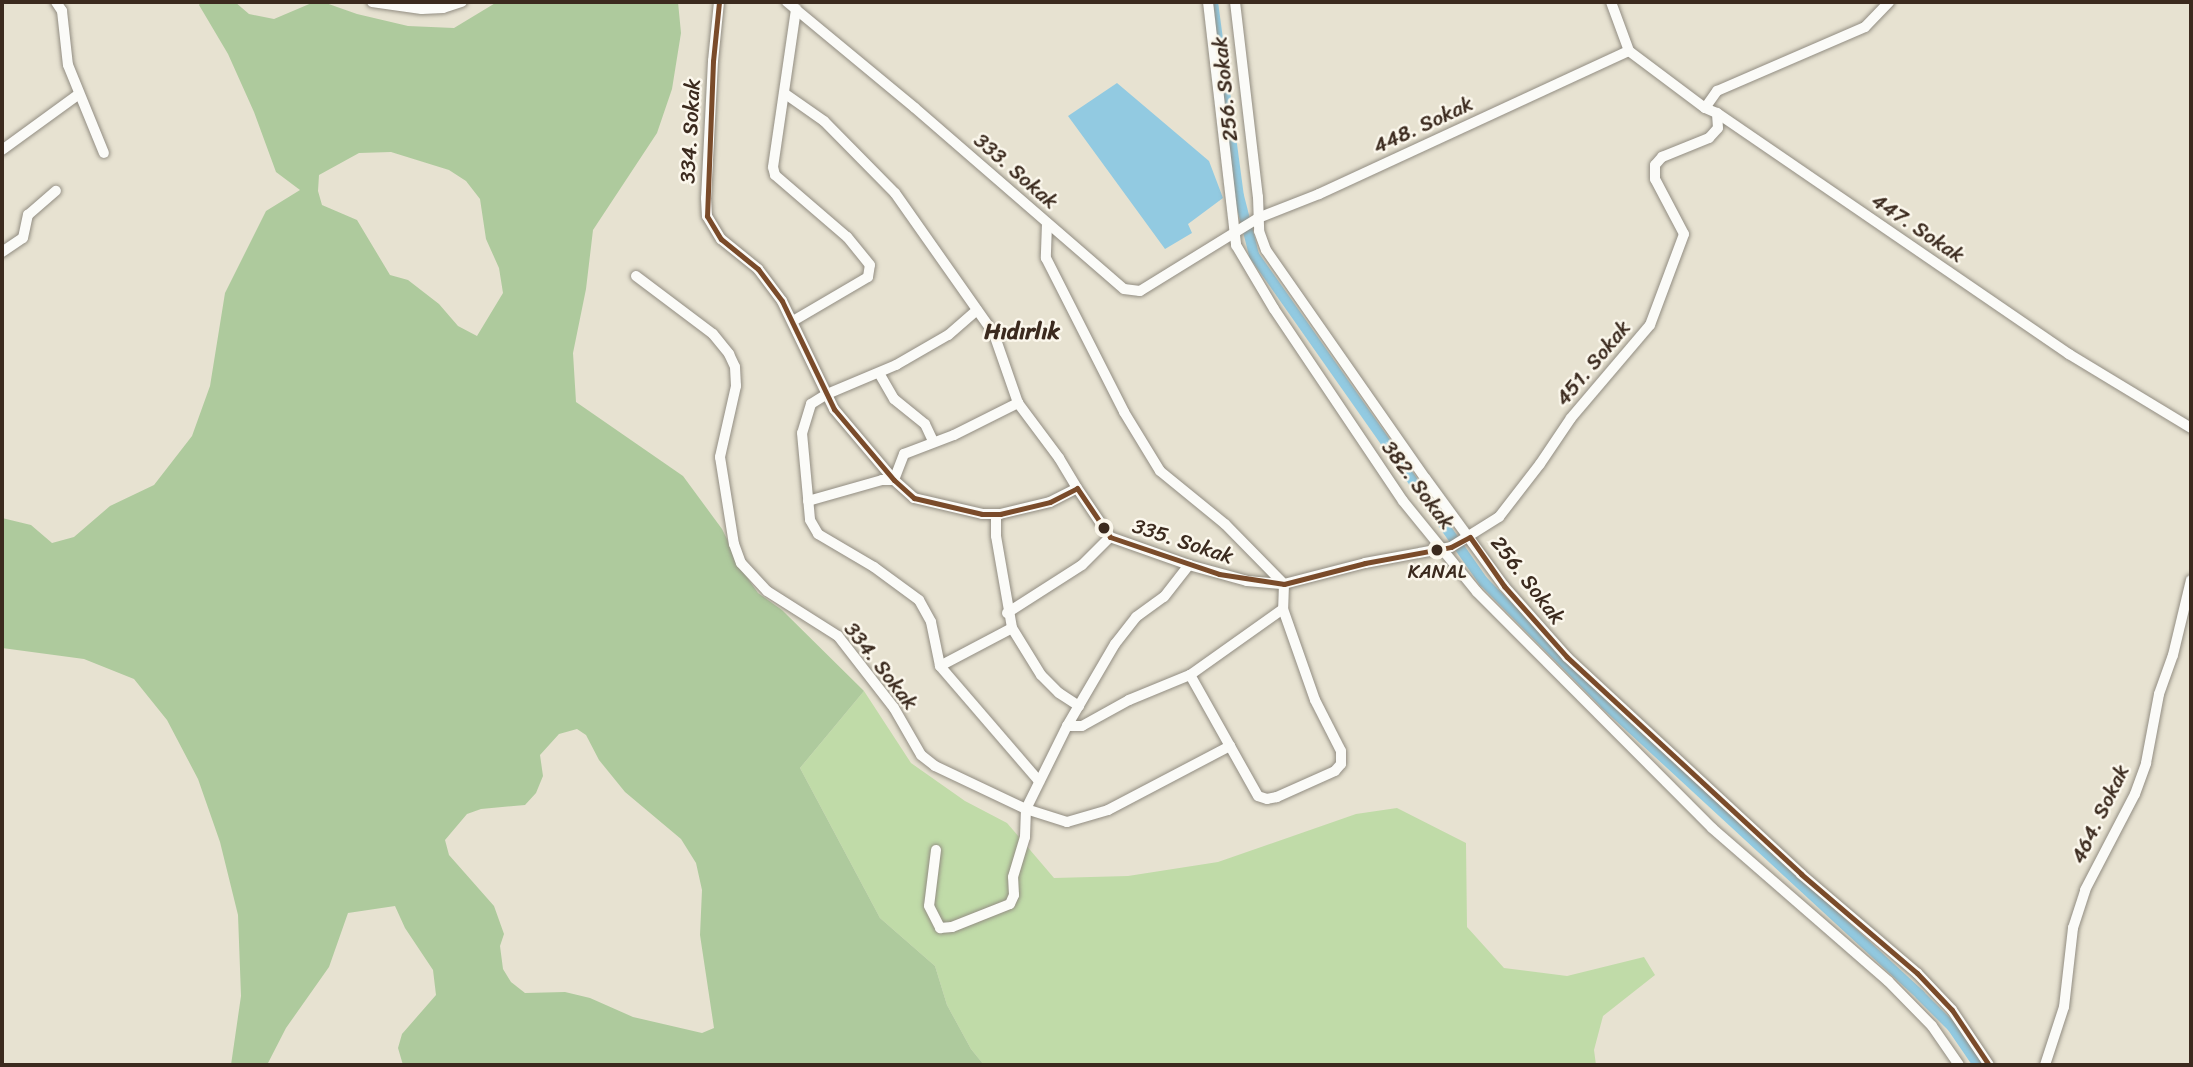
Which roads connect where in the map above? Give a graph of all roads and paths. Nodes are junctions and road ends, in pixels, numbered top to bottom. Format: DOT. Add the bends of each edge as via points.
graph roads {
  1 [pos="372,2"];
  2 [pos="461,2"];
  3 [pos="719,2"];
  4 [pos="1209,2"];
  5 [pos="1235,2"];
  6 [pos="1611,2"];
  7 [pos="1889,2"];
  8 [pos="792,5"];
  9 [pos="59,6"];
  10 [pos="1629,51"];
  11 [pos="784,93"];
  12 [pos="79,94"];
  13 [pos="1705,108"];
  14 [pos="1717,113"];
  15 [pos="2,150"];
  16 [pos="104,153"];
  17 [pos="57,191"];
  18 [pos="1256,219"];
  19 [pos="1047,223"];
  20 [pos="1235,233"];
  21 [pos="2,252"];
  22 [pos="636,276"];
  23 [pos="977,310"];
  24 [pos="793,321"];
  25 [pos="879,373"];
  26 [pos="827,394"];
  27 [pos="1018,403"];
  28 [pos="2191,428"];
  29 [pos="933,441"];
  30 [pos="894,480"];
  31 [pos="1077,488"];
  32 [pos="808,501"];
  33 [pos="996,514"];
  34 [pos="1110,537"];
  35 [pos="1467,539"];
  36 [pos="1446,547"];
  37 [pos="1189,565"];
  38 [pos="2191,580"];
  39 [pos="1284,584"];
  40 [pos="1283,609"];
  41 [pos="1007,613"];
  42 [pos="1012,628"];
  43 [pos="940,666"];
  44 [pos="1190,675"];
  45 [pos="1079,706"];
  46 [pos="1067,726"];
  47 [pos="1230,746"];
  48 [pos="1039,781"];
  49 [pos="1026,809"];
  50 [pos="936,850"];
  51 [pos="1959,1065"];
  52 [pos="1989,1065"];
  53 [pos="2045,1065"];
  1 -- 2 [label="street" via="422,9"];
  3 -- 24 [label="street, 334. Sokak" via="706,198 713,229 758,269"];
  4 -- 20 [label="street, 382. Sokak"];
  5 -- 18 [label="street, 256. Sokak"];
  6 -- 10 [label="street"];
  7 -- 13 [label="street" via="1865,27 1717,91"];
  8 -- 11 [label="street"];
  8 -- 19 [label="street, 333. Sokak"];
  9 -- 12 [label="street" via="68,65"];
  10 -- 13 [label="street, 447. Sokak"];
  10 -- 18 [label="street, 448. Sokak"];
  11 -- 23 [label="street, 335. Sokak" via="824,121 895,193"];
  11 -- 24 [label="street" via="775,175 848,237 870,265 868,277"];
  12 -- 15 [label="street"];
  12 -- 16 [label="street"];
  13 -- 14 [label="street, 447. Sokak"];
  14 -- 28 [label="street, 447. Sokak" via="2069,355"];
  14 -- 35 [label="street, 451. Sokak" via="1718,128 1709,138 1662,157 1655,165 1655,179 1684,234 1650,325 1571,418 1499,517"];
  17 -- 21 [label="street" via="28,215 23,238"];
  18 -- 20 [label="street, 448. Sokak"];
  18 -- 35 [label="street, 256. Sokak" via="1266,250"];
  19 -- 20 [label="street, 333. Sokak" via="1124,289 1140,291"];
  19 -- 39 [label="street" via="1046,258 1124,412 1160,471 1242,540"];
  20 -- 36 [label="street, 382. Sokak" via="1247,266 1289,332 1403,501"];
  22 -- 49 [label="street, 334. Sokak" via="713,334 735,367 736,386 720,457 734,544 748,572 767,591 838,636 894,708 921,755"];
  23 -- 25 [label="street" via="948,335"];
  23 -- 27 [label="street, 335. Sokak" via="994,334"];
  24 -- 26 [label="street"];
  25 -- 26 [label="street"];
  25 -- 29 [label="street" via="894,399 925,424"];
  26 -- 30 [label="street" via="834,409"];
  26 -- 32 [label="street" via="811,404 802,433"];
  27 -- 29 [label="street"];
  27 -- 31 [label="street, 335. Sokak"];
  29 -- 30 [label="street" via="904,454"];
  30 -- 32 [label="street"];
  30 -- 33 [label="street" via="914,498"];
  31 -- 33 [label="street" via="1050,502"];
  31 -- 34 [label="street, 335. Sokak"];
  32 -- 43 [label="street" via="810,520 818,534 919,600 931,622"];
  33 -- 41 [label="street"];
  34 -- 37 [label="street, 335. Sokak"];
  34 -- 41 [label="street" via="1082,565"];
  35 -- 36 [label="street, 451. Sokak"];
  35 -- 52 [label="street, 256. Sokak" via="1567,657 1801,874 1917,973 1952,1010"];
  36 -- 39 [label="street, 335. Sokak"];
  36 -- 51 [label="street, 382. Sokak" via="1477,592 1712,828 1888,981 1932,1027"];
  37 -- 39 [label="street, 335. Sokak" via="1247,581"];
  37 -- 45 [label="street" via="1164,597 1129,626"];
  38 -- 53 [label="street, 464. Sokak" via="2174,655 2159,694 2146,763 2135,794 2085,890 2073,928 2064,1007"];
  39 -- 40 [label="street"];
  40 -- 44 [label="street"];
  40 -- 47 [label="street" via="1315,700 1341,751 1341,764 1335,771 1267,799 1258,796"];
  41 -- 42 [label="street"];
  42 -- 43 [label="street"];
  42 -- 45 [label="street" via="1041,675"];
  43 -- 48 [label="street"];
  44 -- 46 [label="street" via="1082,726"];
  44 -- 47 [label="street"];
  45 -- 46 [label="street"];
  46 -- 48 [label="street"];
  47 -- 49 [label="street, 334. Sokak" via="1082,819 1067,822"];
  48 -- 49 [label="street"];
  49 -- 50 [label="street" via="1025,837 1010,904 940,928 929,906"];
}
